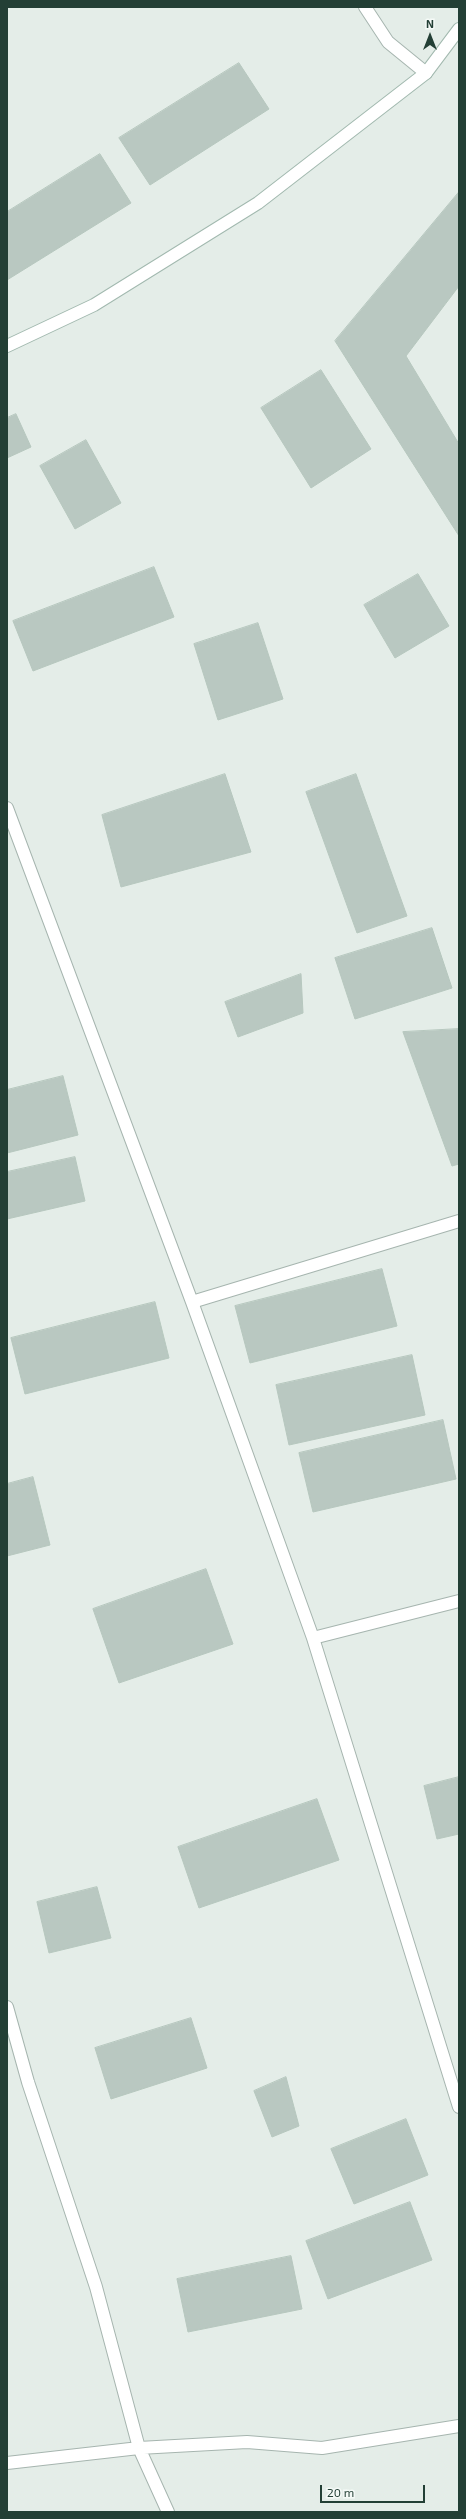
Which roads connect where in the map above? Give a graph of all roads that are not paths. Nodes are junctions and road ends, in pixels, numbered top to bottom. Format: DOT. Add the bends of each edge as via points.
graph roads {
  1 [pos="365,7"];
  2 [pos="459,29"];
  3 [pos="426,73"];
  4 [pos="7,346"];
  5 [pos="7,808"];
  6 [pos="459,1221"];
  7 [pos="192,1302"];
  8 [pos="459,1601"];
  9 [pos="313,1638"];
  10 [pos="7,2007"];
  11 [pos="459,2107"];
  12 [pos="459,2426"];
  13 [pos="139,2448"];
  14 [pos="7,2463"];
  15 [pos="168,2512"];
  1 -- 3 [label="street" via="388,42"];
  2 -- 3 [label="street"];
  3 -- 4 [label="street" via="258,203 94,306"];
  5 -- 7 [label="street"];
  6 -- 7 [label="street"];
  7 -- 9 [label="street"];
  8 -- 9 [label="street"];
  9 -- 11 [label="street"];
  10 -- 13 [label="street" via="28,2082 96,2287"];
  12 -- 13 [label="street" via="322,2448 247,2442"];
  13 -- 14 [label="street"];
  13 -- 15 [label="street"];
}
